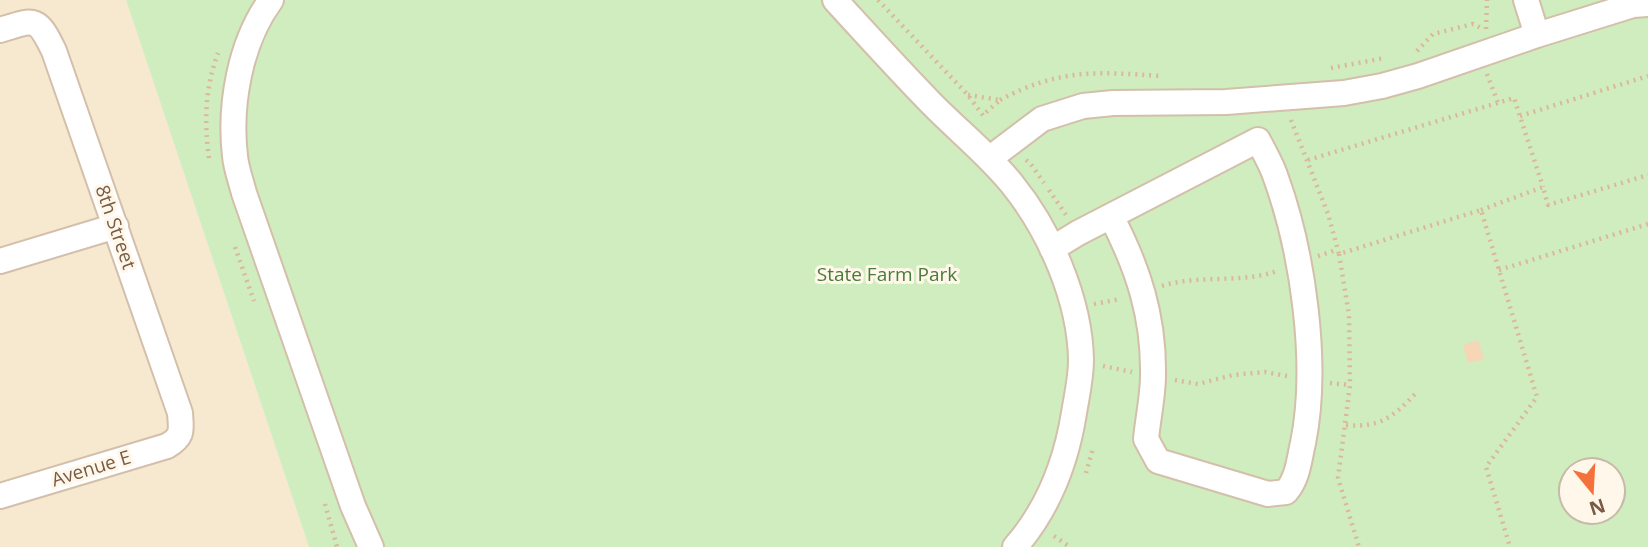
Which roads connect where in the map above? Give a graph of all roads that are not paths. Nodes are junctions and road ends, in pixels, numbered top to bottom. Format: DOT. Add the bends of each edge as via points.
graph roads {
  1 [pos="271,0"];
  2 [pos="835,0"];
  3 [pos="1526,0"];
  4 [pos="1648,4"];
  5 [pos="0,30"];
  6 [pos="1537,34"];
  7 [pos="989,159"];
  8 [pos="1111,216"];
  9 [pos="116,226"];
  10 [pos="1052,249"];
  11 [pos="0,261"];
  12 [pos="180,436"];
  13 [pos="0,496"];
  14 [pos="371,547"];
  15 [pos="1015,547"];
  1 -- 14 [label="street" via="243,64 236,103 235,157"];
  2 -- 7 [label="street"];
  3 -- 6 [label="street"];
  4 -- 6 [label="street"];
  5 -- 9 [label="street, 8th Street" via="28,22 44,30"];
  6 -- 7 [label="street" via="1490,40 1418,76 1344,93 1083,106 1042,119"];
  7 -- 10 [label="street" via="1013,184"];
  8 -- 8 [label="street" via="1144,292 1153,376 1146,439 1158,461 1268,494 1286,492 1294,483 1308,419 1306,323 1293,237 1279,185 1258,140"];
  8 -- 10 [label="street"];
  9 -- 11 [label="street"];
  9 -- 12 [label="street, 8th Street" via="180,413"];
  10 -- 15 [label="street" via="1079,335 1080,380 1071,437 1056,484"];
  12 -- 13 [label="street, Avenue E" via="167,446"];
}
